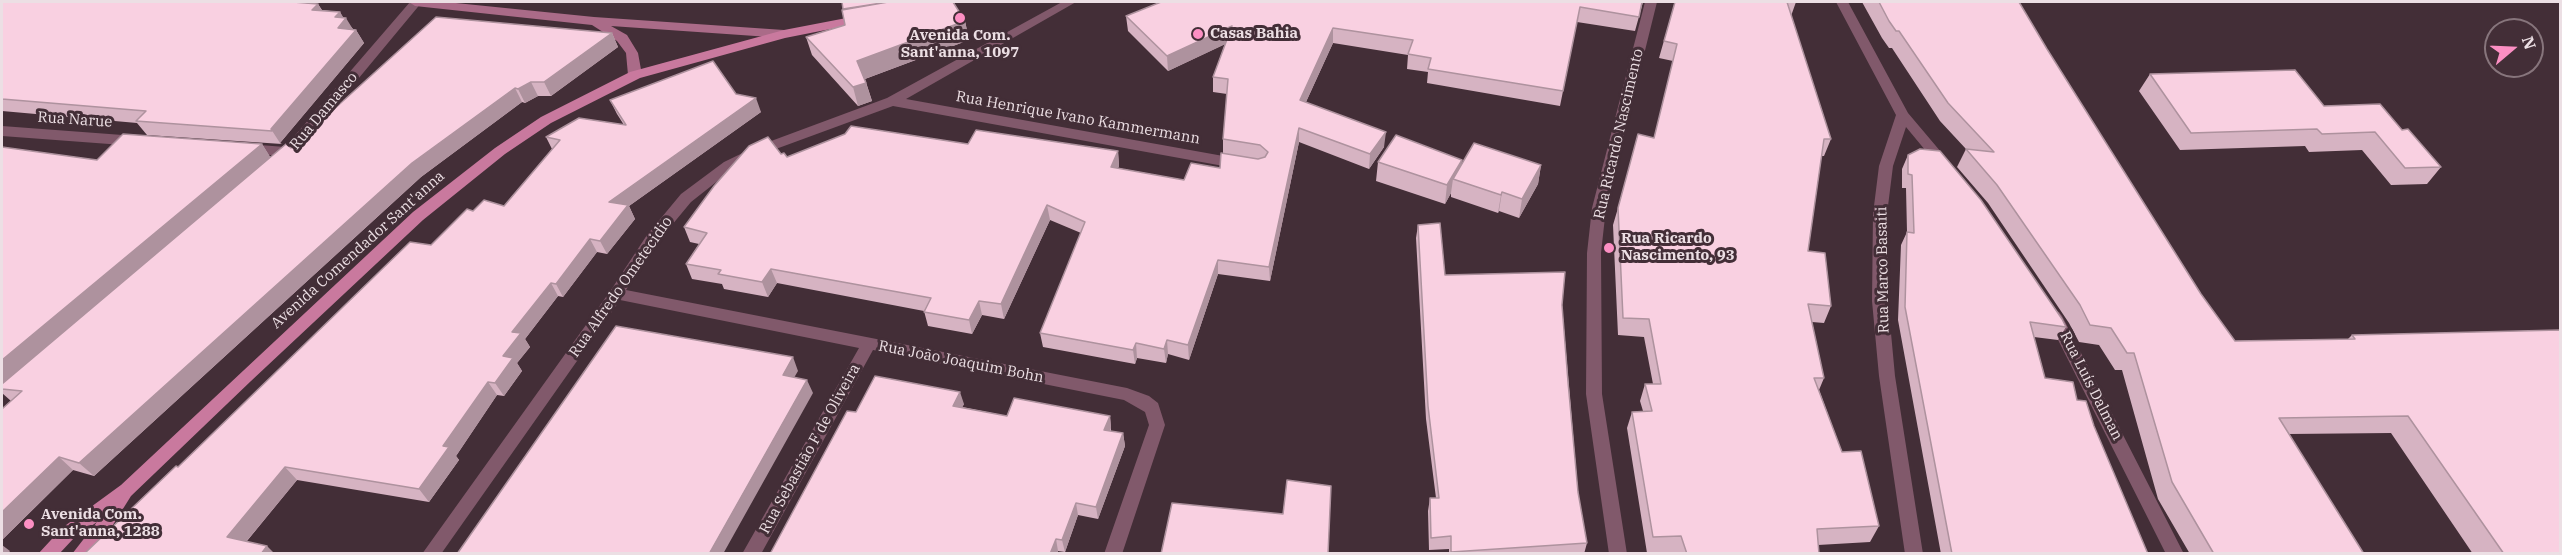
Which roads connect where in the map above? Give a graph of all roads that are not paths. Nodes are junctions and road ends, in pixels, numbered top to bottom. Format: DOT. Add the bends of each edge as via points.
graph roads {
  1 [pos="416,2"];
  2 [pos="1070,2"];
  3 [pos="1651,2"];
  4 [pos="1842,2"];
  5 [pos="873,17"];
  6 [pos="594,21"];
  7 [pos="784,34"];
  8 [pos="635,75"];
  9 [pos="892,101"];
  10 [pos="1903,115"];
  11 [pos="2,131"];
  12 [pos="152,142"];
  13 [pos="232,148"];
  14 [pos="290,152"];
  15 [pos="272,167"];
  16 [pos="1259,167"];
  17 [pos="1953,174"];
  18 [pos="616,294"];
  19 [pos="2043,301"];
  20 [pos="868,345"];
  21 [pos="128,490"];
  22 [pos="47,554"];
  23 [pos="81,554"];
  24 [pos="431,554"];
  25 [pos="751,554"];
  26 [pos="1113,554"];
  27 [pos="1618,554"];
  28 [pos="1914,554"];
  29 [pos="2175,554"];
  1 -- 6 [label="street"];
  1 -- 14 [label="street, Rua Damasco"];
  2 -- 9 [label="street, Rua Alfredo Ometecidio"];
  3 -- 27 [label="street, Rua Ricardo Nascimento" via="1599,207 1594,253 1594,394"];
  4 -- 10 [label="street"];
  5 -- 7 [label="main road, Avenida Comendador Sant'anna"];
  6 -- 7 [label="street"];
  6 -- 8 [label="street" via="622,38 632,53"];
  7 -- 8 [label="main road, Avenida Comendador Sant'anna"];
  8 -- 21 [label="main road, Avenida Comendador Sant'anna" via="546,120 418,216"];
  9 -- 16 [label="street, Rua Henrique Ivano Kammermann"];
  9 -- 18 [label="street, Rua Alfredo Ometecidio" via="760,150 710,178 686,198 652,239"];
  10 -- 17 [label="street"];
  10 -- 28 [label="street, Rua Marco Basaiti" via="1886,166 1880,214 1880,301 1887,376"];
  11 -- 12 [label="street, Rua Narue"];
  13 -- 14 [label="street"];
  14 -- 15 [label="street, Rua Damasco"];
  18 -- 20 [label="street, Rua João Joaquim Bohn"];
  18 -- 24 [label="street, Rua Alfredo Ometecidio"];
  19 -- 29 [label="street, Rua Luís Dalman" via="2062,328"];
  20 -- 25 [label="street, Rua Sebastião F de Oliveira"];
  20 -- 26 [label="street, Rua João Joaquim Bohn" via="1127,394 1152,408 1157,425"];
  21 -- 22 [label="main road, Avenida Comendador Sant'anna" via="68,533"];
  21 -- 23 [label="main road, Avenida Comendador Sant'anna"];
}
